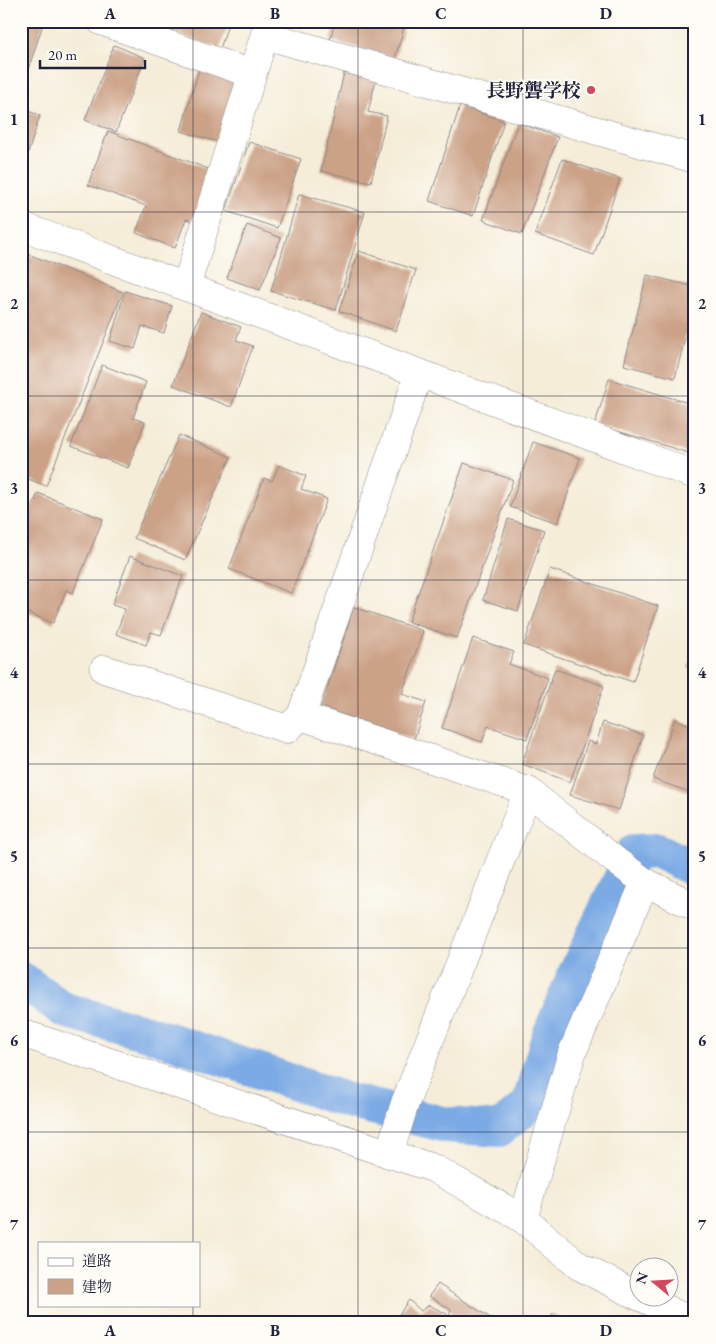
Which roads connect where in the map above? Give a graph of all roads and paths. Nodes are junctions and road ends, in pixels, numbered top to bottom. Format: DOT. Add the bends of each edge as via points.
graph roads {
  1 [pos="101,21"];
  2 [pos="267,28"];
  3 [pos="252,74"];
  4 [pos="695,159"];
  5 [pos="21,226"];
  6 [pos="186,286"];
  7 [pos="419,372"];
  8 [pos="695,475"];
  9 [pos="104,669"];
  10 [pos="301,716"];
  11 [pos="528,791"];
  12 [pos="632,872"];
  13 [pos="695,907"];
  14 [pos="21,1033"];
  15 [pos="389,1154"];
  16 [pos="523,1219"];
  17 [pos="628,1290"];
  18 [pos="660,1306"];
  19 [pos="695,1323"];
  1 -- 3 [label="street"];
  2 -- 3 [label="street"];
  2 -- 4 [label="street"];
  3 -- 6 [label="street"];
  5 -- 6 [label="street"];
  6 -- 7 [label="street"];
  7 -- 8 [label="street"];
  7 -- 10 [label="street"];
  9 -- 10 [label="street" via="286,729"];
  10 -- 11 [label="street"];
  11 -- 12 [label="street"];
  11 -- 15 [label="street" via="402,1113"];
  12 -- 13 [label="street"];
  12 -- 16 [label="street" via="572,1053"];
  14 -- 15 [label="street"];
  15 -- 16 [label="street" via="433,1168"];
  16 -- 17 [label="street" via="579,1266"];
  18 -- 19 [label="street"];
}
